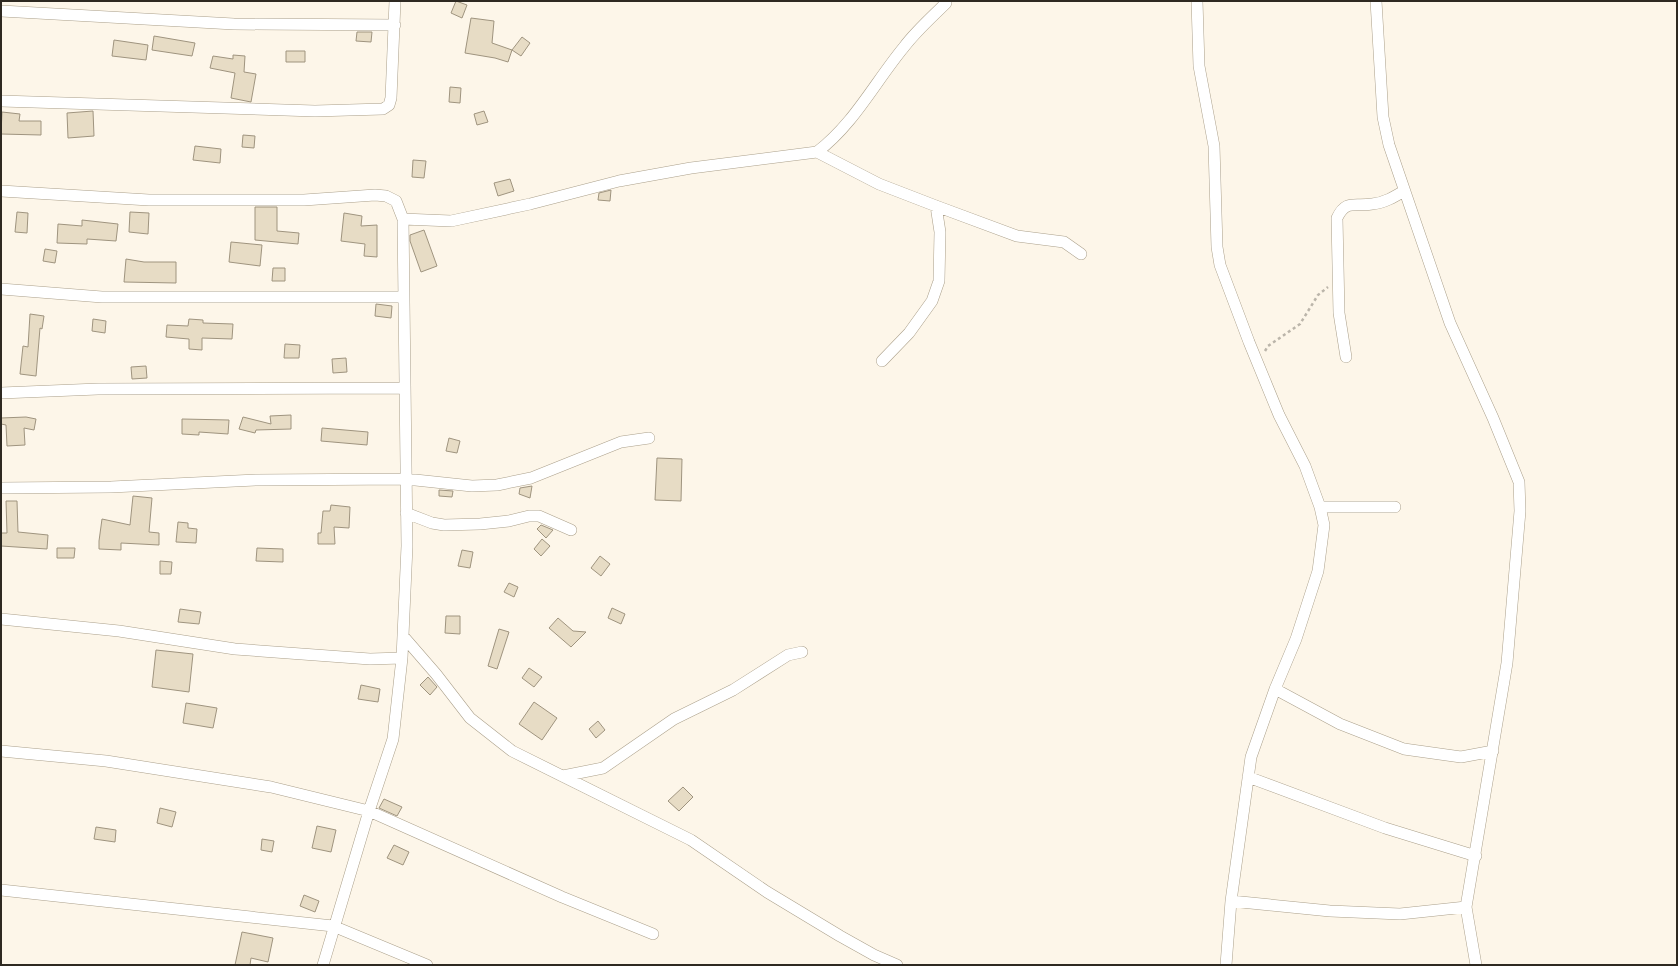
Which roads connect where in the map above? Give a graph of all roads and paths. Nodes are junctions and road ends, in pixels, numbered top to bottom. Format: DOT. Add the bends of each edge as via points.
graph roads {
  1 [pos="395,1"];
  2 [pos="1197,1"];
  3 [pos="1376,1"];
  4 [pos="946,3"];
  5 [pos="1,11"];
  6 [pos="395,25"];
  7 [pos="1,102"];
  8 [pos="817,152"];
  9 [pos="1,191"];
  10 [pos="1404,191"];
  11 [pos="936,206"];
  12 [pos="403,219"];
  13 [pos="1081,254"];
  14 [pos="1338,281"];
  15 [pos="1,289"];
  16 [pos="404,297"];
  17 [pos="1346,357"];
  18 [pos="882,361"];
  19 [pos="1258,363"];
  20 [pos="405,388"];
  21 [pos="1,393"];
  22 [pos="649,438"];
  23 [pos="406,479"];
  24 [pos="1,488"];
  25 [pos="1395,507"];
  26 [pos="1320,508"];
  27 [pos="406,513"];
  28 [pos="571,530"];
  29 [pos="1,618"];
  30 [pos="403,636"];
  31 [pos="802,652"];
  32 [pos="402,658"];
  33 [pos="1275,689"];
  34 [pos="1493,751"];
  35 [pos="1,752"];
  36 [pos="563,776"];
  37 [pos="1248,777"];
  38 [pos="369,811"];
  39 [pos="1476,856"];
  40 [pos="1,890"];
  41 [pos="1231,901"];
  42 [pos="1466,907"];
  43 [pos="333,926"];
  44 [pos="653,934"];
  45 [pos="323,965"];
  46 [pos="427,965"];
  47 [pos="897,965"];
  48 [pos="1226,965"];
  49 [pos="1476,965"];
  1 -- 6 [label="street"];
  2 -- 19 [label="street" via="1199,66 1214,146 1217,247 1220,265"];
  3 -- 10 [label="street" via="1383,117"];
  4 -- 8 [label="street" via="904,46 864,103 833,140"];
  5 -- 6 [label="street" via="234,24"];
  6 -- 7 [label="street" via="391,98 389,105 383,109 314,111"];
  8 -- 11 [label="street" via="879,184"];
  8 -- 12 [label="street" via="714,164 619,181 451,221"];
  9 -- 12 [label="street" via="149,200 304,200 375,195 386,196 396,201"];
  10 -- 14 [label="street" via="1391,199 1372,204 1349,205 1342,209 1337,218"];
  10 -- 34 [label="street" via="1450,324 1519,482 1520,511 1507,663"];
  11 -- 13 [label="street" via="1017,236 1064,242"];
  11 -- 18 [label="street" via="940,232 939,281 932,301 909,333"];
  12 -- 16 [label="street"];
  14 -- 17 [label="street" via="1339,313"];
  14 -- 19 [label="path" via="1318,295 1300,324 1268,346"];
  15 -- 16 [label="street" via="102,297"];
  16 -- 20 [label="street"];
  19 -- 26 [label="street" via="1279,415 1305,466"];
  20 -- 21 [label="street" via="106,389"];
  20 -- 23 [label="street"];
  22 -- 23 [label="street" via="621,442 531,478 497,485 472,486"];
  23 -- 24 [label="street" via="256,480 111,487"];
  23 -- 27 [label="street"];
  25 -- 26 [label="street"];
  26 -- 33 [label="street" via="1324,525 1318,571 1296,639"];
  27 -- 28 [label="street" via="444,525 509,522 539,516"];
  27 -- 30 [label="street"];
  29 -- 32 [label="street" via="119,631 235,649 370,659"];
  30 -- 32 [label="street"];
  30 -- 36 [label="street" via="470,718 512,751"];
  31 -- 36 [label="street" via="788,655 733,690 674,719 603,768"];
  32 -- 38 [label="street" via="393,739"];
  33 -- 34 [label="street" via="1340,724 1404,749 1462,757"];
  33 -- 37 [label="street" via="1251,757"];
  34 -- 39 [label="street"];
  35 -- 38 [label="street" via="106,761 271,787"];
  36 -- 47 [label="street" via="691,840 767,892 874,955"];
  37 -- 39 [label="street" via="1385,828"];
  37 -- 41 [label="street"];
  38 -- 43 [label="street"];
  38 -- 44 [label="street" via="562,897"];
  39 -- 42 [label="street"];
  40 -- 43 [label="street"];
  41 -- 42 [label="street" via="1330,911 1400,914"];
  41 -- 48 [label="street"];
  42 -- 49 [label="street"];
  43 -- 45 [label="street"];
  43 -- 46 [label="street"];
}
